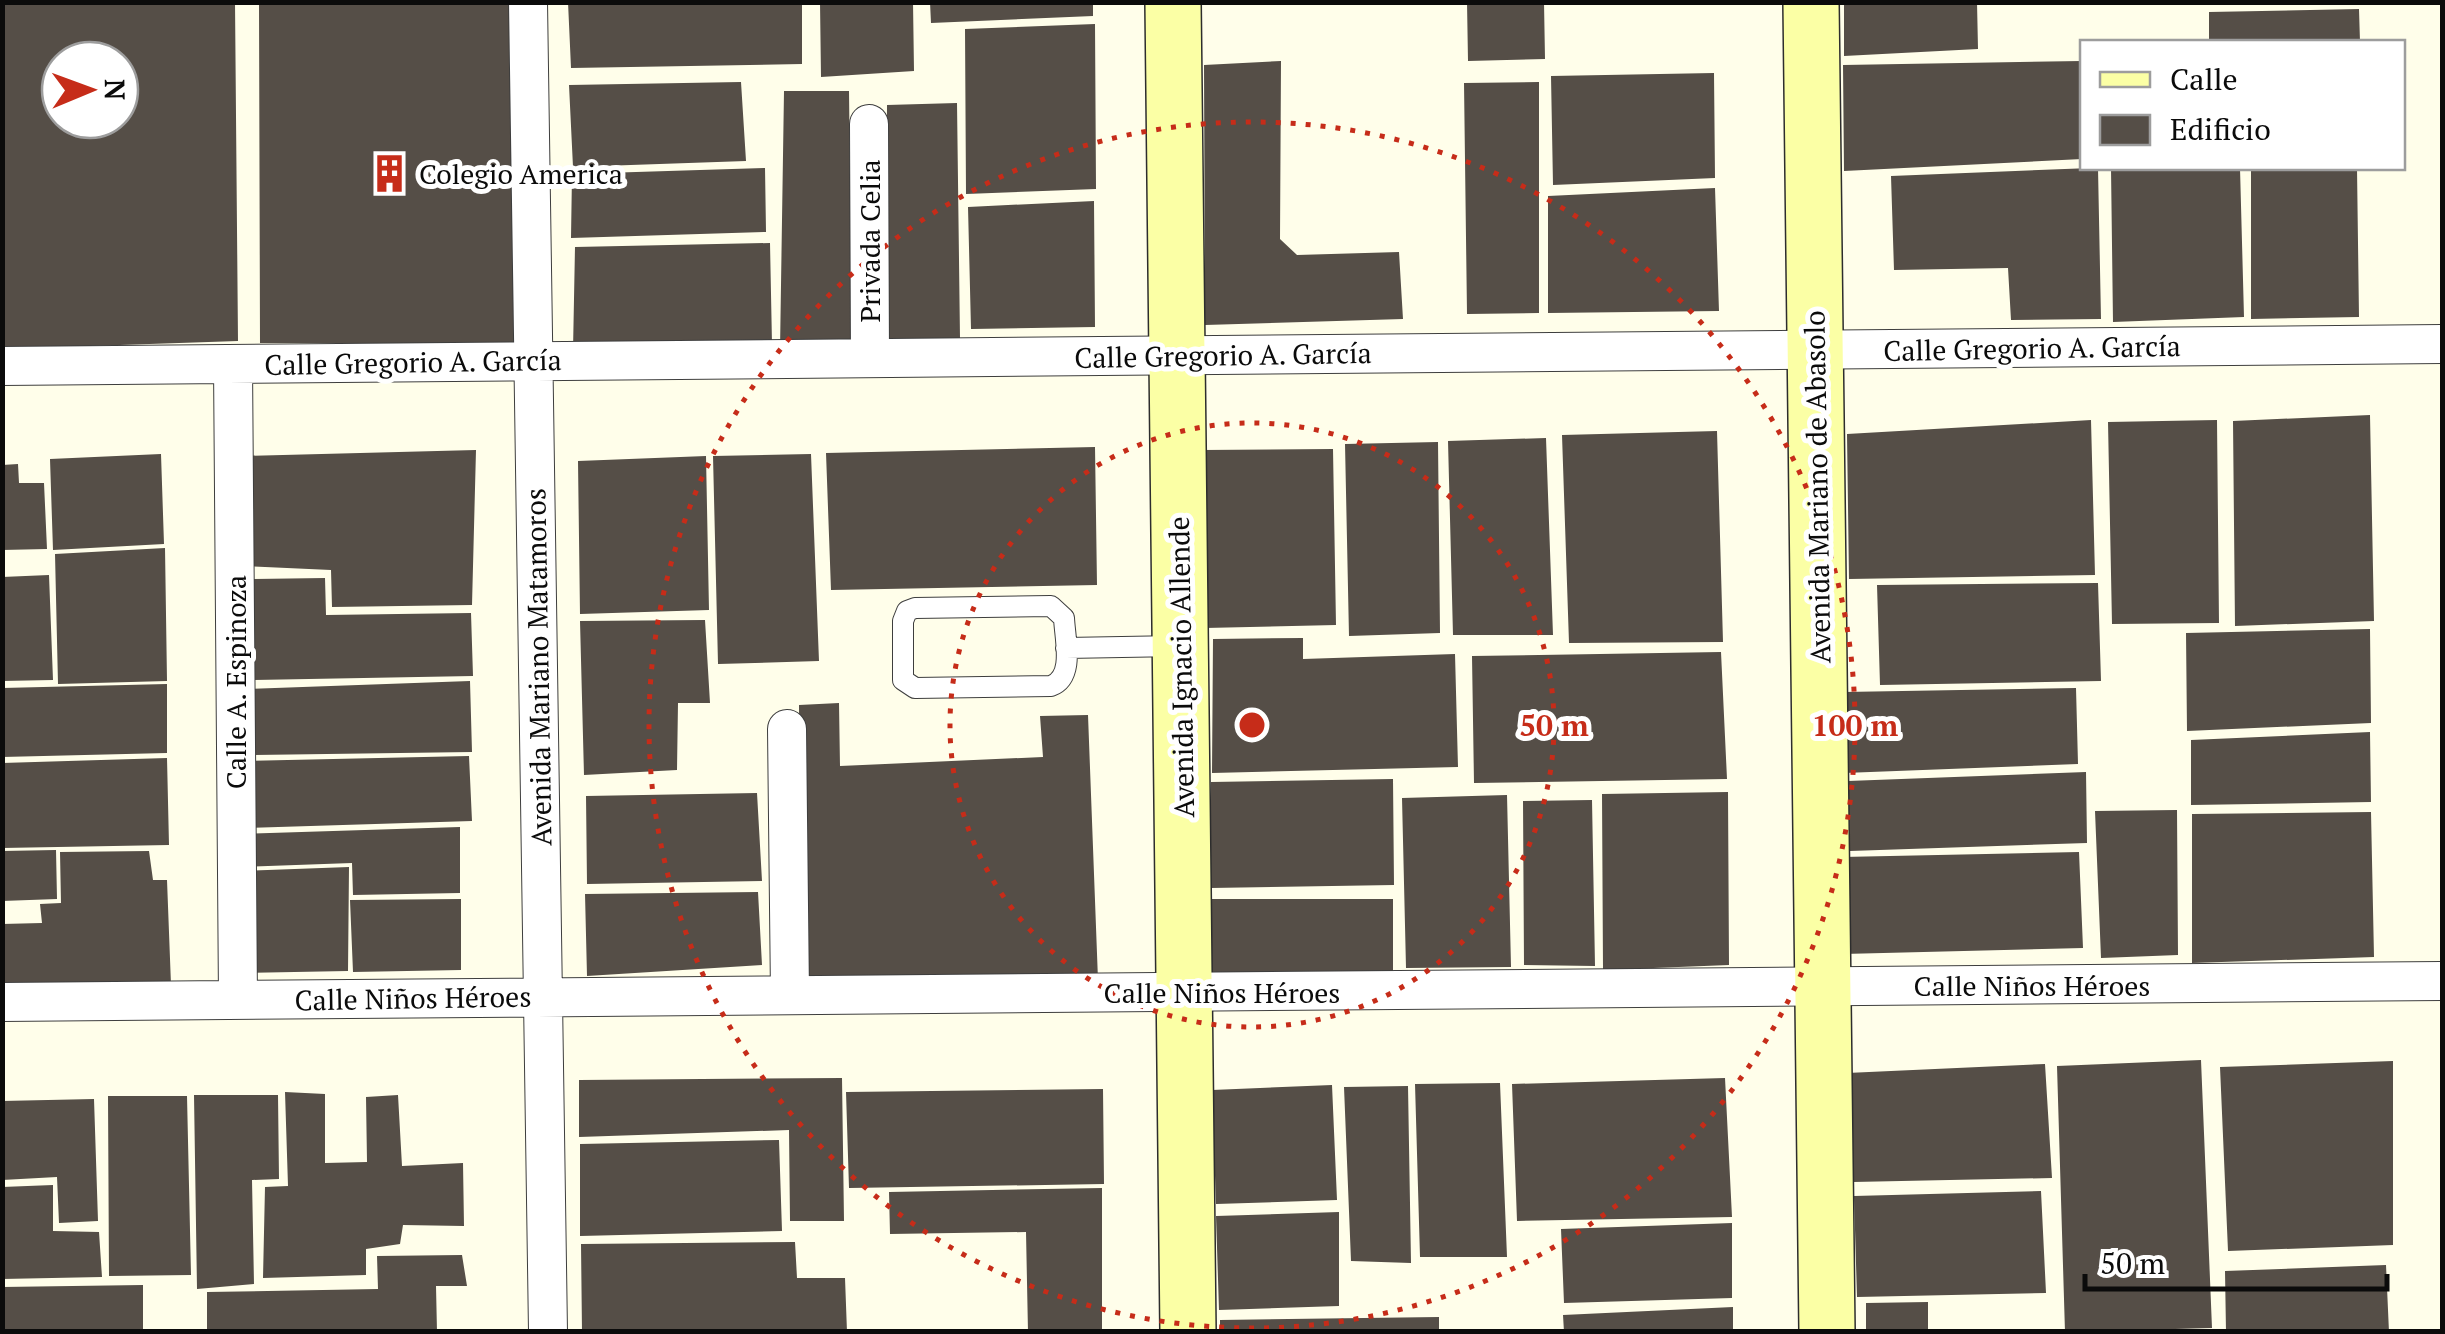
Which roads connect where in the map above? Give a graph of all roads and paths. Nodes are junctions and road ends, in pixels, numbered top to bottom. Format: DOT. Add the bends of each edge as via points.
graph roads {
  1 [pos="528,2"];
  2 [pos="1174,2"];
  3 [pos="1811,2"];
  4 [pos="868,124"];
  5 [pos="2442,344"];
  6 [pos="1815,350"];
  7 [pos="1178,356"];
  8 [pos="870,358"];
  9 [pos="534,361"];
  10 [pos="233,364"];
  11 [pos="2,366"];
  12 [pos="1180,646"];
  13 [pos="1066,648"];
  14 [pos="787,728"];
  15 [pos="2442,981"];
  16 [pos="1822,986"];
  17 [pos="1184,992"];
  18 [pos="790,995"];
  19 [pos="543,997"];
  20 [pos="238,1000"];
  21 [pos="2,1002"];
  22 [pos="548,1332"];
  23 [pos="1188,1332"];
  24 [pos="1827,1332"];
  1 -- 9 [label="street, Avenida Mariano Matamoros"];
  2 -- 7 [label="street, Avenida Ignacio Allende"];
  3 -- 6 [label="street, Avenida Mariano de Abasolo"];
  4 -- 8 [label="street, Privada Celia"];
  5 -- 6 [label="street, Calle Gregorio A. García"];
  6 -- 7 [label="street, Calle Gregorio A. García"];
  6 -- 16 [label="street, Avenida Mariano de Abasolo"];
  7 -- 8 [label="street, Calle Gregorio A. García"];
  7 -- 12 [label="street, Avenida Ignacio Allende"];
  8 -- 9 [label="street, Calle Gregorio A. García"];
  9 -- 10 [label="street, Calle Gregorio A. García"];
  9 -- 19 [label="street, Avenida Mariano Matamoros"];
  10 -- 11 [label="street, Calle Gregorio A. García"];
  10 -- 20 [label="street, Calle A. Espinoza"];
  12 -- 13 [label="lane"];
  12 -- 17 [label="street, Avenida Ignacio Allende"];
  13 -- 13 [label="lane" via="1066,674 1051,686 915,688 903,680 903,621 915,608 1051,606 1064,618"];
  14 -- 18 [label="street"];
  15 -- 16 [label="street, Calle Niños Héroes"];
  16 -- 17 [label="street, Calle Niños Héroes"];
  16 -- 24 [label="street, Avenida Mariano de Abasolo"];
  17 -- 18 [label="street, Calle Niños Héroes"];
  17 -- 23 [label="street, Avenida Ignacio Allende"];
  18 -- 19 [label="street, Calle Niños Héroes"];
  19 -- 20 [label="street, Calle Niños Héroes"];
  19 -- 22 [label="street, Avenida Mariano Matamoros"];
  20 -- 21 [label="street, Calle Niños Héroes"];
}
